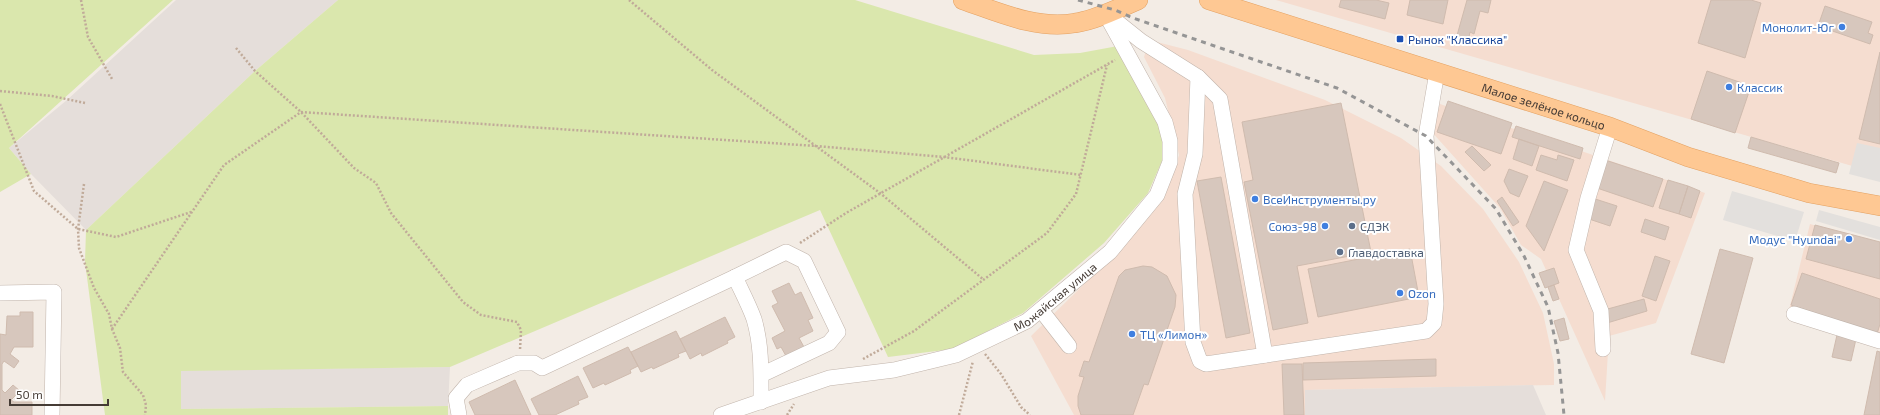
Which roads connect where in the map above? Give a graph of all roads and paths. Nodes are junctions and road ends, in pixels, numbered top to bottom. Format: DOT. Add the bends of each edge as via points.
graph roads {
  1 [pos="81,0"];
  2 [pos="629,0"];
  3 [pos="962,0"];
  4 [pos="1138,0"];
  5 [pos="1209,0"];
  6 [pos="1110,11"];
  7 [pos="236,48"];
  8 [pos="1128,53"];
  9 [pos="1107,65"];
  10 [pos="1438,72"];
  11 [pos="1198,77"];
  12 [pos="112,79"];
  13 [pos="0,91"];
  14 [pos="85,103"];
  15 [pos="0,104"];
  16 [pos="302,112"];
  17 [pos="1610,127"];
  18 [pos="816,146"];
  19 [pos="944,157"];
  20 [pos="1081,175"];
  21 [pos="84,184"];
  22 [pos="880,193"];
  23 [pos="1880,206"];
  24 [pos="191,212"];
  25 [pos="78,230"];
  26 [pos="786,252"];
  27 [pos="735,277"];
  28 [pos="984,280"];
  29 [pos="0,293"];
  30 [pos="1041,310"];
  31 [pos="1794,314"];
  32 [pos="112,329"];
  33 [pos="1880,341"];
  34 [pos="978,345"];
  35 [pos="1068,346"];
  36 [pos="1603,348"];
  37 [pos="1265,355"];
  38 [pos="862,360"];
  39 [pos="518,363"];
  40 [pos="761,375"];
  41 [pos="761,402"];
  42 [pos="730,414"];
  43 [pos="52,415"];
  44 [pos="145,415"];
  45 [pos="458,415"];
  46 [pos="959,415"];
  47 [pos="1030,415"];
  1 -- 12 [label="path" via="88,38"];
  2 -- 18 [label="path" via="712,70"];
  3 -- 6 [label="main road" via="1024,20 1054,25 1076,23"];
  4 -- 6 [label="main road"];
  5 -- 10 [label="main road, Малое зелёное кольцо"];
  6 -- 8 [label="street, Можайская улица"];
  6 -- 11 [label="street" via="1141,40"];
  7 -- 16 [label="path" via="255,71"];
  8 -- 9 [label="path"];
  8 -- 30 [label="street, Можайская улица" via="1166,122 1170,141 1170,162 1156,195 1110,252"];
  9 -- 19 [label="path"];
  9 -- 20 [label="path"];
  10 -- 17 [label="main road, Малое зелёное кольцо"];
  10 -- 37 [label="street" via="1426,136 1436,304 1434,323 1426,332"];
  11 -- 37 [label="street" via="1220,99"];
  11 -- 37 [label="street" via="1196,154 1185,194 1193,342 1200,361 1206,364"];
  13 -- 14 [label="path" via="52,96"];
  15 -- 25 [label="path" via="34,191"];
  16 -- 18 [label="path"];
  16 -- 24 [label="path" via="224,165"];
  16 -- 39 [label="path" via="354,168 376,183 391,213 463,302 481,315 517,322 521,330"];
  17 -- 23 [label="main road, Малое зелёное кольцо" via="1688,156 1809,193"];
  17 -- 36 [label="street" via="1588,198 1576,250 1601,311"];
  18 -- 19 [label="path"];
  18 -- 22 [label="path"];
  19 -- 20 [label="path"];
  19 -- 22 [label="path"];
  20 -- 28 [label="path" via="1076,194 1047,233"];
  21 -- 25 [label="path"];
  22 -- 26 [label="path"];
  22 -- 28 [label="path"];
  24 -- 25 [label="path" via="116,237"];
  24 -- 32 [label="path"];
  25 -- 32 [label="path" via="79,248 94,288 109,314"];
  26 -- 27 [label="street"];
  26 -- 40 [label="street" via="804,261 838,332 829,343"];
  27 -- 39 [label="street" via="542,368 534,363"];
  27 -- 40 [label="street" via="754,319 761,355"];
  28 -- 38 [label="path" via="914,331"];
  29 -- 43 [label="street" via="54,292"];
  30 -- 34 [label="street, Можайская улица" via="1027,321"];
  30 -- 35 [label="street"];
  31 -- 33 [label="street"];
  32 -- 44 [label="path" via="120,348 123,372 143,395"];
  34 -- 41 [label="street, Можайская улица" via="956,355 894,370 829,378"];
  34 -- 46 [label="path"];
  34 -- 47 [label="path" via="1002,374 1021,407"];
  39 -- 45 [label="street" via="467,385 456,398"];
  40 -- 41 [label="street"];
  41 -- 42 [label="street, Можайская улица"];
}
